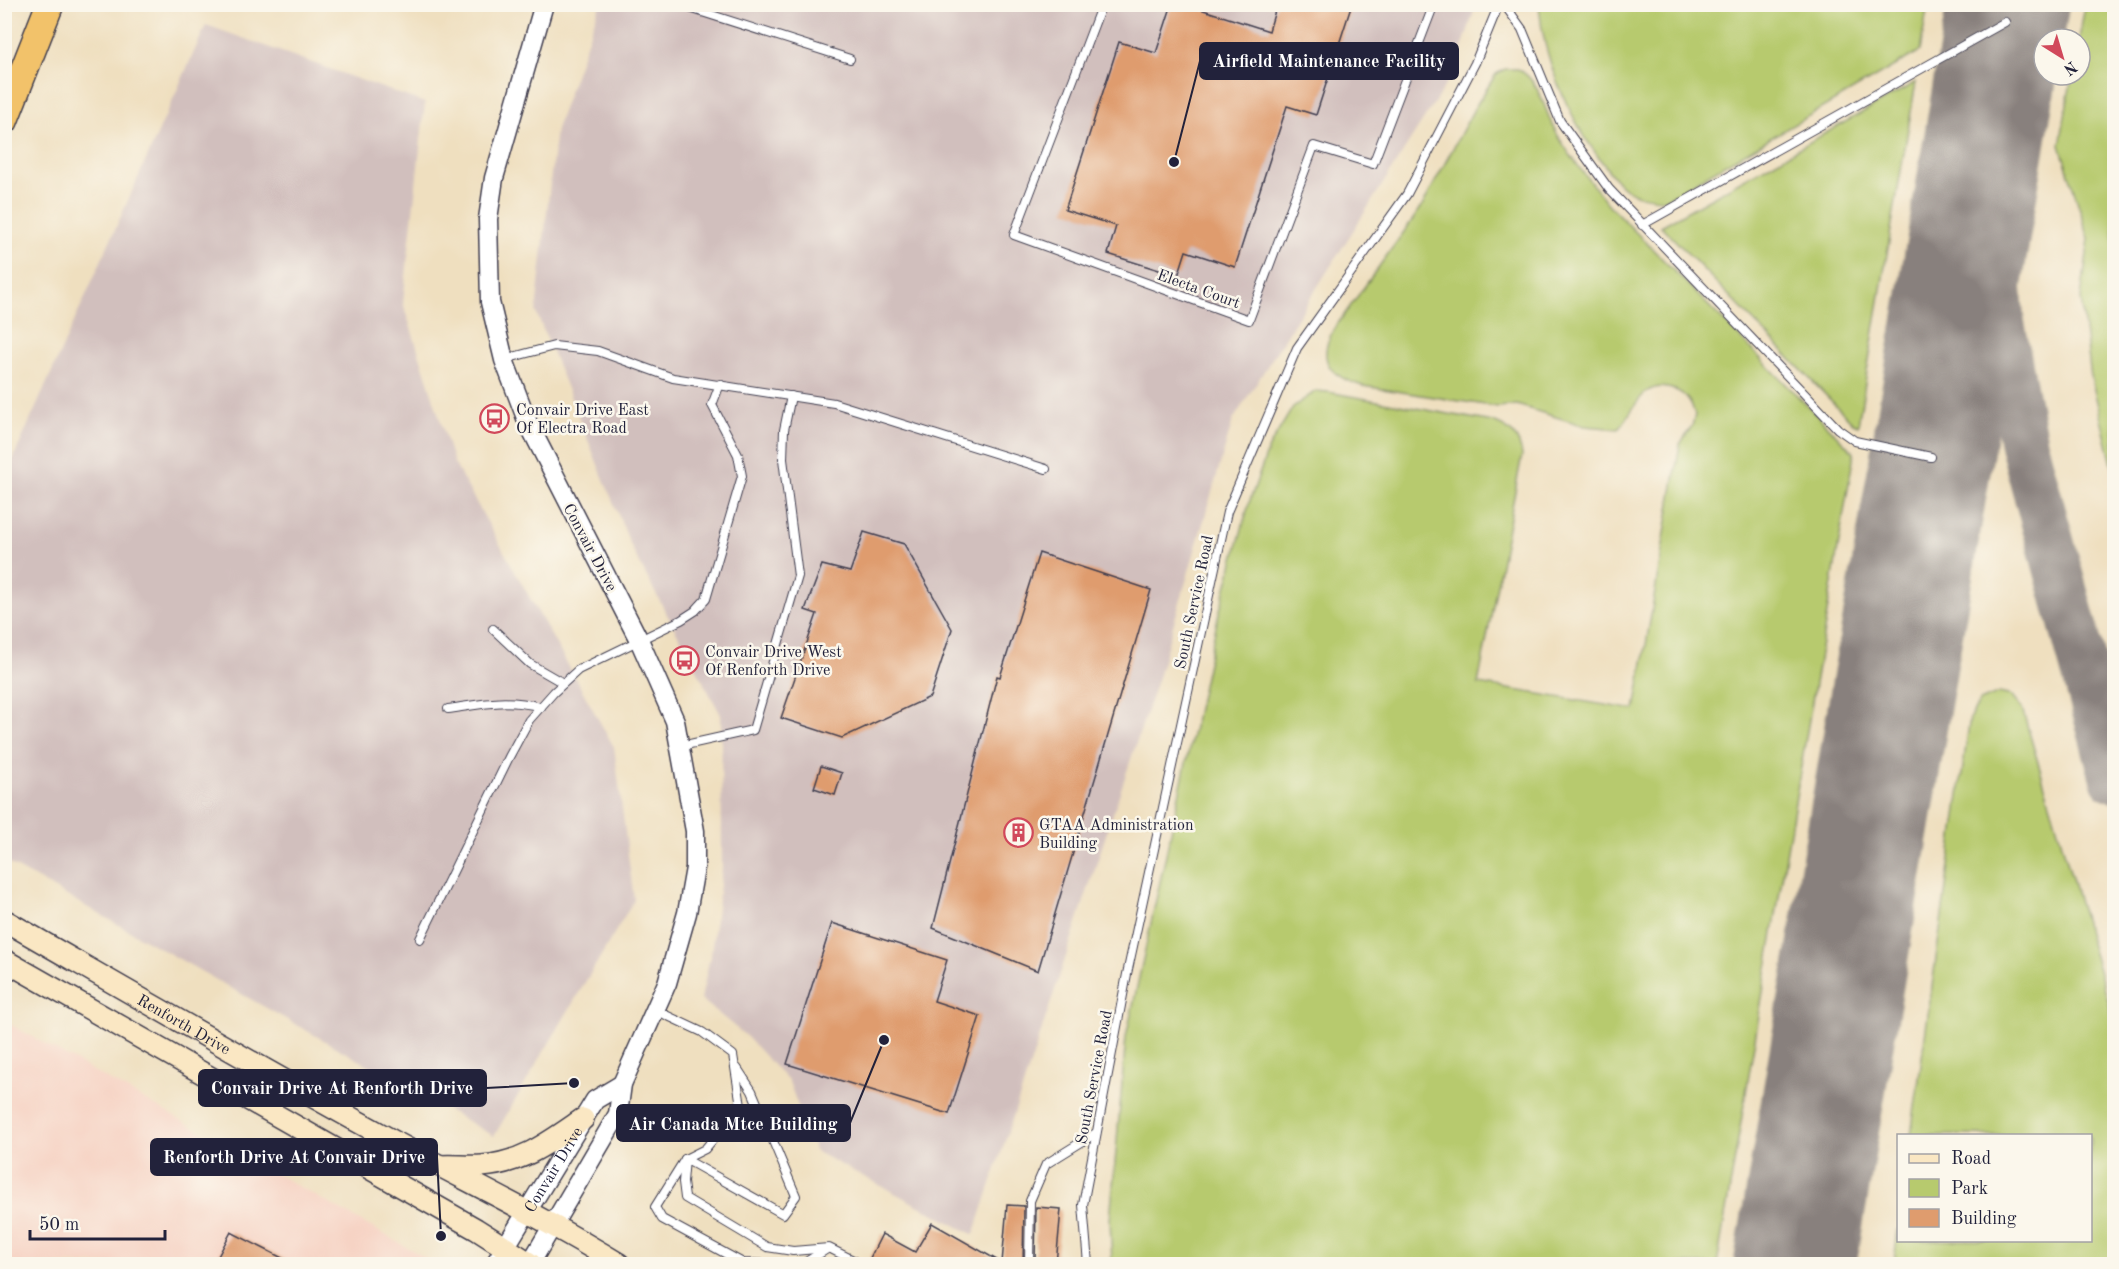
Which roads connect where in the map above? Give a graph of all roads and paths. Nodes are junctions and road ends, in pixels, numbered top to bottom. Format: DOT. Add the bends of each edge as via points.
graph roads {
  1 [pos="50,4"];
  2 [pos="544,4"];
  3 [pos="677,4"];
  4 [pos="1102,4"];
  5 [pos="1434,4"];
  6 [pos="1499,4"];
  7 [pos="1504,4"];
  8 [pos="2005,22"];
  9 [pos="850,59"];
  10 [pos="4,122"];
  11 [pos="1642,225"];
  12 [pos="504,360"];
  13 [pos="720,384"];
  14 [pos="791,396"];
  15 [pos="1931,457"];
  16 [pos="1046,469"];
  17 [pos="493,629"];
  18 [pos="640,642"];
  19 [pos="564,683"];
  20 [pos="540,707"];
  21 [pos="448,709"];
  22 [pos="681,746"];
  23 [pos="4,920"];
  24 [pos="420,939"];
  25 [pos="4,960"];
  26 [pos="655,1011"];
  27 [pos="737,1068"];
  28 [pos="622,1084"];
  29 [pos="583,1119"];
  30 [pos="1096,1133"];
  31 [pos="685,1159"];
  32 [pos="439,1166"];
  33 [pos="528,1211"];
  34 [pos="553,1224"];
  35 [pos="829,1248"];
  36 [pos="500,1256"];
  37 [pos="531,1264"];
  38 [pos="619,1264"];
  39 [pos="745,1264"];
  40 [pos="770,1264"];
  41 [pos="803,1264"];
  42 [pos="861,1264"];
  43 [pos="1029,1264"];
  44 [pos="1088,1264"];
  1 -- 10 [label="highway"];
  2 -- 12 [label="street, Convair Drive" via="497,167 488,219 490,302"];
  3 -- 9 [label="lane"];
  4 -- 5 [label="lane, Electa Court" via="1014,235 1249,320 1314,146 1373,164"];
  6 -- 30 [label="lane, South Service Road" via="1475,63 1407,194 1297,348 1227,512"];
  7 -- 11 [label="lane" via="1522,29 1560,122 1609,189"];
  8 -- 11 [label="lane"];
  11 -- 15 [label="lane" via="1838,429 1855,441"];
  12 -- 13 [label="lane" via="554,346 598,351 672,377"];
  12 -- 18 [label="street, Convair Drive" via="553,476"];
  13 -- 14 [label="lane"];
  13 -- 18 [label="lane" via="712,405 738,455 742,476 712,585 695,611"];
  14 -- 16 [label="lane" via="834,403"];
  14 -- 22 [label="lane" via="783,459 798,576 753,730"];
  17 -- 19 [label="lane" via="530,664"];
  18 -- 19 [label="lane" via="578,670"];
  18 -- 22 [label="street, Convair Drive" via="663,691"];
  19 -- 20 [label="lane"];
  20 -- 21 [label="lane" via="501,701"];
  20 -- 24 [label="lane" via="509,757"];
  22 -- 26 [label="street, Convair Drive" via="695,831 695,868 687,913"];
  23 -- 32 [label="main road, Renforth Drive"];
  25 -- 36 [label="main road, Renforth Drive"];
  26 -- 27 [label="lane" via="702,1032 733,1055"];
  26 -- 28 [label="street, Convair Drive"];
  27 -- 31 [label="lane" via="741,1106 705,1149"];
  27 -- 31 [label="lane" via="752,1091 796,1197 783,1214"];
  28 -- 29 [label="street, Convair Drive" via="595,1100"];
  28 -- 34 [label="street, Convair Drive" via="618,1114"];
  29 -- 32 [label="main road" via="533,1153 511,1161"];
  29 -- 33 [label="street, Convair Drive"];
  30 -- 43 [label="lane" via="1046,1164 1030,1201"];
  30 -- 44 [label="lane, South Service Road" via="1083,1205"];
  31 -- 35 [label="lane" via="685,1198 767,1247 793,1251"];
  31 -- 39 [label="lane" via="655,1207 663,1219"];
  32 -- 33 [label="main road, Renforth Drive"];
  33 -- 34 [label="main road, Renforth Drive"];
  33 -- 36 [label="street, Convair Drive"];
  34 -- 37 [label="street, Convair Drive"];
  34 -- 38 [label="main road, Renforth Drive"];
  35 -- 41 [label="lane"];
  35 -- 42 [label="lane"];
  36 -- 37 [label="main road, Renforth Drive"];
  39 -- 40 [label="lane"];
}
